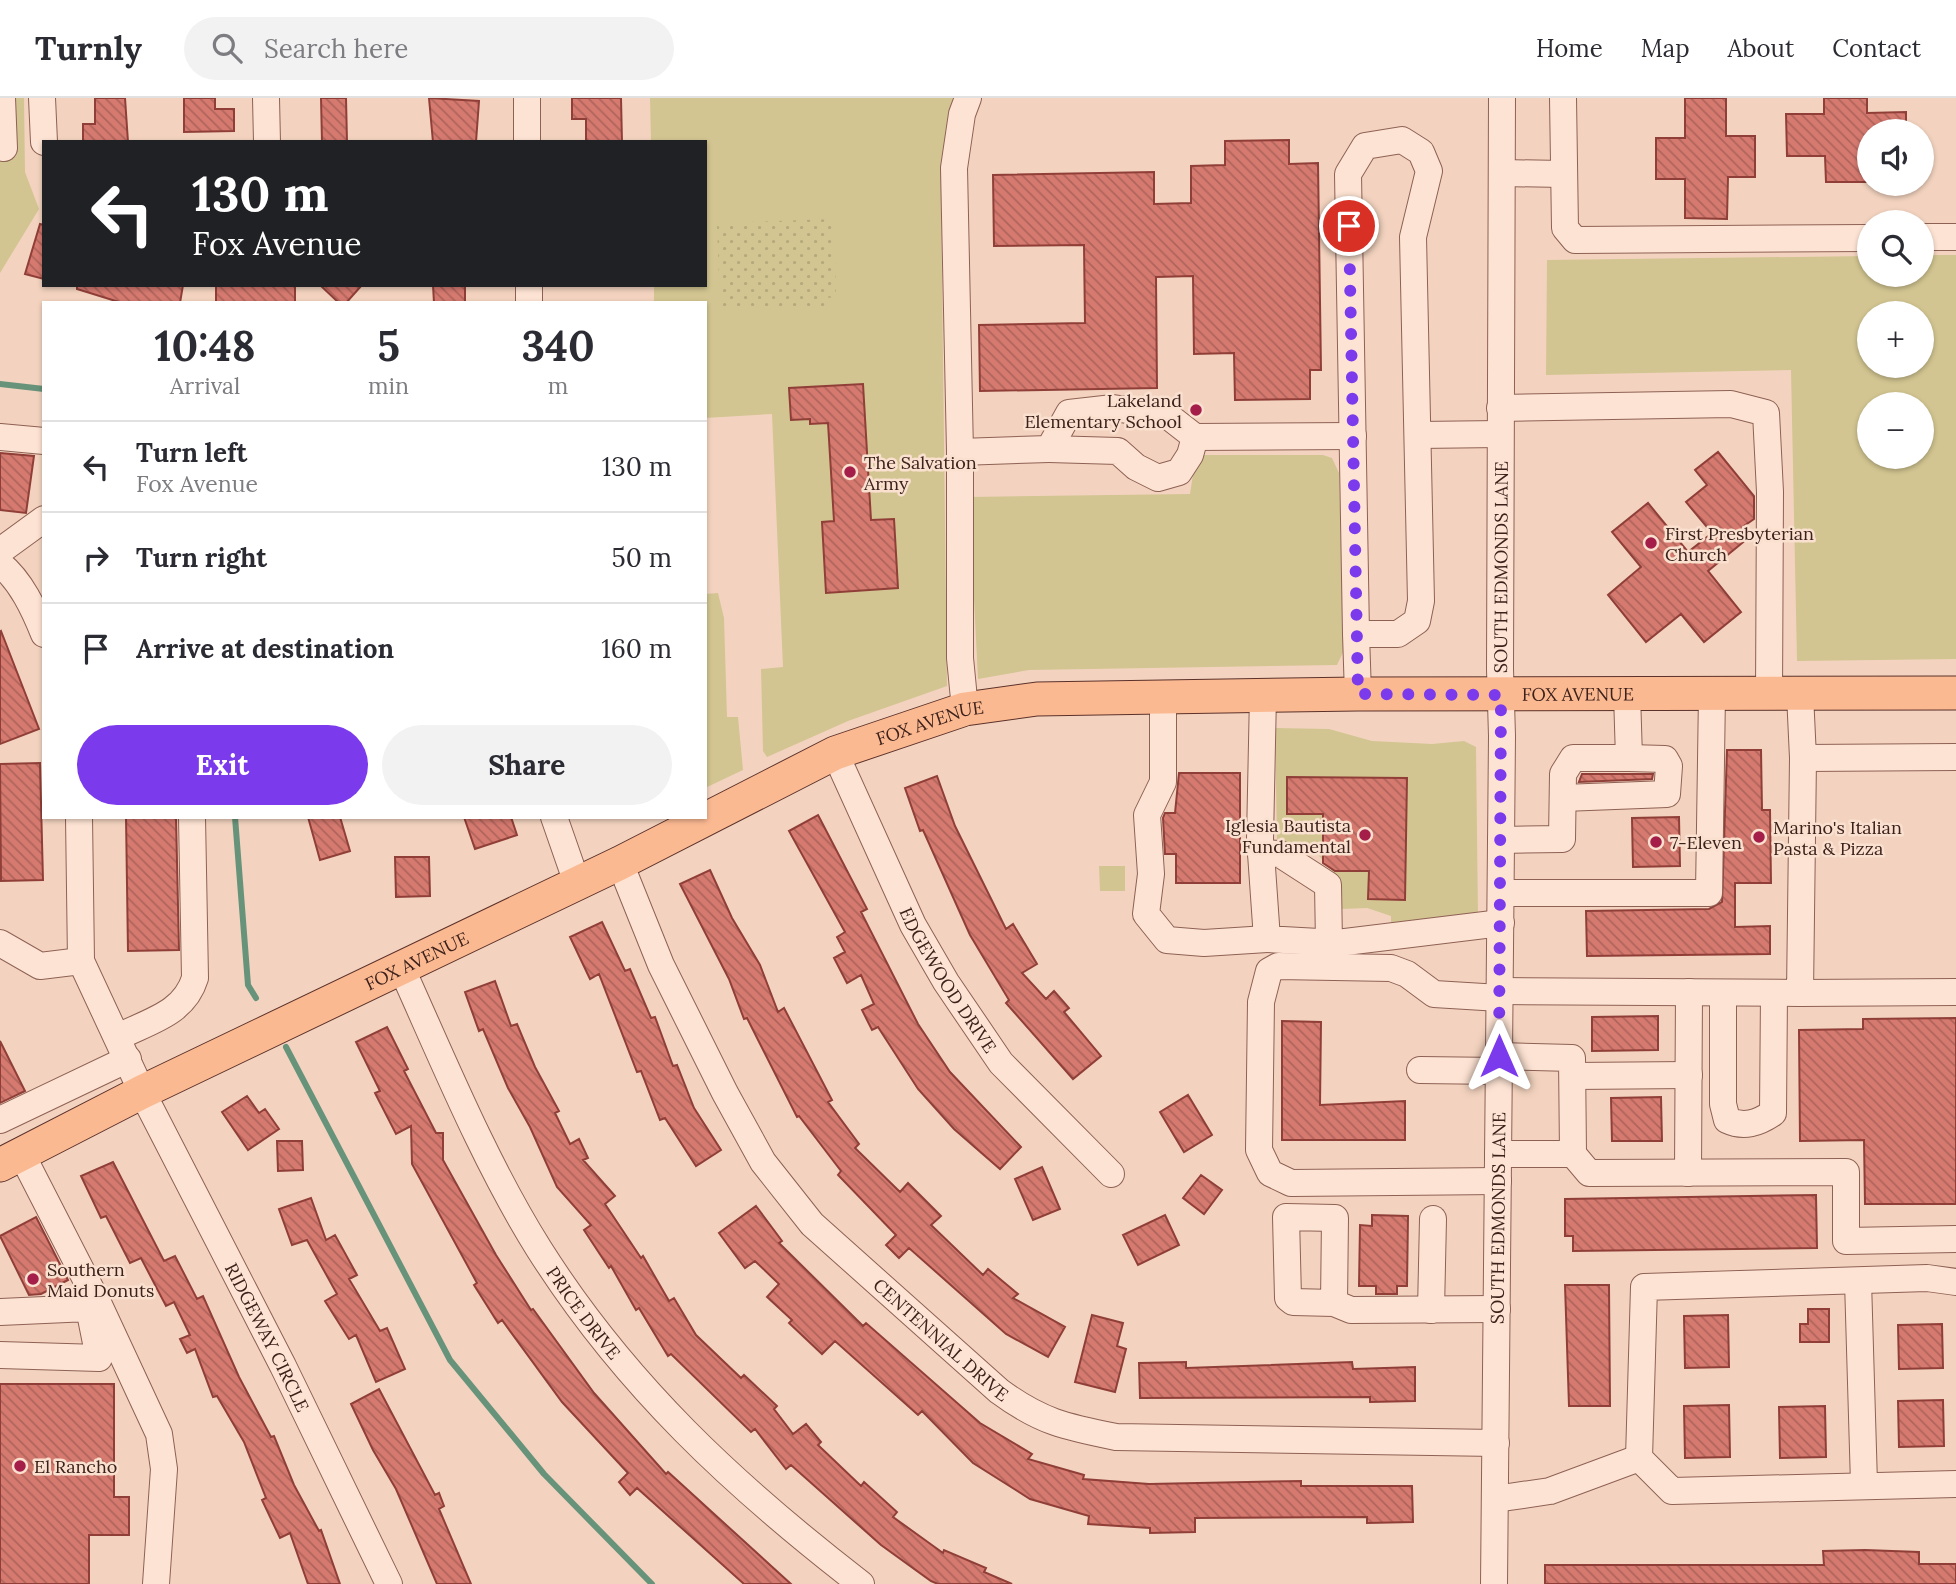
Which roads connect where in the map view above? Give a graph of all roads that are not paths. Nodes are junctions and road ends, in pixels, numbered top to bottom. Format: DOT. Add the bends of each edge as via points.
graph roads {
  1 [pos="2,98"];
  2 [pos="41,98"];
  3 [pos="266,98"];
  4 [pos="527,98"];
  5 [pos="968,98"];
  6 [pos="1502,98"];
  7 [pos="1563,98"];
  8 [pos="44,140"];
  9 [pos="267,140"];
  10 [pos="527,140"];
  11 [pos="4,148"];
  12 [pos="1502,173"];
  13 [pos="1563,174"];
  14 [pos="1934,237"];
  15 [pos="1956,237"];
  16 [pos="1857,238"];
  17 [pos="1500,408"];
  18 [pos="1500,434"];
  19 [pos="1418,435"];
  20 [pos="1353,436"];
  21 [pos="0,437"];
  22 [pos="1195,438"];
  23 [pos="42,441"];
  24 [pos="1049,449"];
  25 [pos="960,452"];
  26 [pos="42,520"];
  27 [pos="0,551"];
  28 [pos="0,564"];
  29 [pos="42,630"];
  30 [pos="1356,634"];
  31 [pos="1956,693"];
  32 [pos="1358,694"];
  33 [pos="1627,694"];
  34 [pos="1712,694"];
  35 [pos="1784,694"];
  36 [pos="1263,695"];
  37 [pos="1501,695"];
  38 [pos="1163,697"];
  39 [pos="965,709"];
  40 [pos="835,753"];
  41 [pos="1956,757"];
  42 [pos="1629,758"];
  43 [pos="1802,758"];
  44 [pos="1563,798"];
  45 [pos="707,818"];
  46 [pos="79,819"];
  47 [pos="192,819"];
  48 [pos="555,819"];
  49 [pos="706,819"];
  50 [pos="1501,840"];
  51 [pos="1261,853"];
  52 [pos="620,863"];
  53 [pos="578,883"];
  54 [pos="1501,893"];
  55 [pos="1501,923"];
  56 [pos="1267,939"];
  57 [pos="0,943"];
  58 [pos="1329,943"];
  59 [pos="81,961"];
  60 [pos="401,967"];
  61 [pos="1689,992"];
  62 [pos="1956,992"];
  63 [pos="1723,993"];
  64 [pos="1787,993"];
  65 [pos="1500,995"];
  66 [pos="123,1048"];
  67 [pos="1499,1064"];
  68 [pos="1420,1070"];
  69 [pos="1689,1075"];
  70 [pos="1573,1076"];
  71 [pos="142,1092"];
  72 [pos="0,1120"];
  73 [pos="1498,1154"];
  74 [pos="1573,1154"];
  75 [pos="10,1159"];
  76 [pos="1688,1173"];
  77 [pos="1111,1174"];
  78 [pos="1498,1181"];
  79 [pos="1433,1219"];
  80 [pos="1956,1239"];
  81 [pos="1858,1281"];
  82 [pos="1956,1282"];
  83 [pos="1334,1303"];
  84 [pos="1497,1309"];
  85 [pos="1431,1310"];
  86 [pos="0,1312"];
  87 [pos="0,1355"];
  88 [pos="1496,1443"];
  89 [pos="1640,1458"];
  90 [pos="1864,1484"];
  91 [pos="1956,1484"];
  92 [pos="1495,1499"];
  93 [pos="156,1584"];
  94 [pos="389,1584"];
  95 [pos="861,1584"];
  96 [pos="1494,1584"];
  1 -- 11 [label="street"];
  2 -- 8 [label="street"];
  3 -- 9 [label="street"];
  4 -- 10 [label="street"];
  5 -- 25 [label="street" via="954,168"];
  6 -- 12 [label="street, SOUTH EDMONDS LANE"];
  7 -- 13 [label="street"];
  12 -- 13 [label="street"];
  12 -- 17 [label="street, SOUTH EDMONDS LANE"];
  13 -- 16 [label="street" via="1565,228 1575,240"];
  14 -- 15 [label="street"];
  17 -- 18 [label="street, SOUTH EDMONDS LANE"];
  17 -- 35 [label="street" via="1731,404 1766,413"];
  18 -- 19 [label="street"];
  18 -- 37 [label="street, SOUTH EDMONDS LANE"];
  19 -- 20 [label="street" via="1413,237 1429,171 1421,152 1402,140 1365,146 1348,174"];
  19 -- 30 [label="street" via="1418,621 1398,634"];
  20 -- 22 [label="street"];
  20 -- 30 [label="street"];
  21 -- 23 [label="street"];
  22 -- 24 [label="street" via="1168,416 1113,408 1069,412"];
  22 -- 24 [label="street" via="1179,472 1158,478 1118,451"];
  24 -- 25 [label="street"];
  25 -- 39 [label="street" via="960,659"];
  26 -- 27 [label="street"];
  28 -- 29 [label="street" via="24,593"];
  30 -- 32 [label="street"];
  31 -- 35 [label="main road, FOX AVENUE"];
  32 -- 36 [label="main road, FOX AVENUE"];
  32 -- 37 [label="main road, FOX AVENUE"];
  33 -- 34 [label="main road, FOX AVENUE"];
  33 -- 37 [label="main road, FOX AVENUE"];
  33 -- 42 [label="street"];
  34 -- 35 [label="main road, FOX AVENUE"];
  34 -- 54 [label="street" via="1709,892"];
  35 -- 43 [label="street"];
  36 -- 38 [label="main road, FOX AVENUE"];
  36 -- 51 [label="street"];
  37 -- 50 [label="street, SOUTH EDMONDS LANE"];
  38 -- 39 [label="main road, FOX AVENUE" via="1037,699"];
  38 -- 56 [label="street" via="1163,782 1147,815 1151,874 1146,914 1167,940"];
  39 -- 40 [label="main road, FOX AVENUE"];
  40 -- 45 [label="main road, FOX AVENUE"];
  40 -- 77 [label="street, EDGEWOOD DRIVE" via="913,925 946,982 1001,1063"];
  41 -- 43 [label="street"];
  42 -- 44 [label="street" via="1573,758 1563,774"];
  42 -- 44 [label="street" via="1665,759 1669,766 1667,794"];
  43 -- 64 [label="street"];
  44 -- 50 [label="street" via="1562,839"];
  46 -- 59 [label="street"];
  47 -- 66 [label="street" via="195,978 190,995"];
  48 -- 53 [label="street"];
  49 -- 52 [label="main road, FOX AVENUE"];
  50 -- 54 [label="street, SOUTH EDMONDS LANE"];
  51 -- 56 [label="street"];
  51 -- 58 [label="street" via="1280,854 1328,885"];
  52 -- 53 [label="main road, FOX AVENUE"];
  52 -- 88 [label="street, CENTENNIAL DRIVE" via="661,965 763,1162 812,1224 1028,1413 1058,1425 1116,1437"];
  53 -- 60 [label="main road, FOX AVENUE"];
  54 -- 55 [label="street, SOUTH EDMONDS LANE"];
  55 -- 58 [label="street"];
  55 -- 65 [label="street, SOUTH EDMONDS LANE"];
  56 -- 58 [label="street"];
  57 -- 59 [label="street" via="40,966"];
  59 -- 66 [label="street, RIDGEWAY CIRCLE"];
  60 -- 71 [label="main road, FOX AVENUE"];
  60 -- 95 [label="street, PRICE DRIVE" via="515,1205 539,1248 610,1349 681,1431"];
  61 -- 63 [label="street"];
  61 -- 65 [label="street"];
  61 -- 69 [label="street"];
  62 -- 64 [label="street"];
  63 -- 64 [label="street"];
  63 -- 64 [label="street" via="1723,1104 1727,1120 1737,1125 1760,1122 1773,1113"];
  65 -- 67 [label="street, SOUTH EDMONDS LANE"];
  65 -- 78 [label="street" via="1434,994 1391,968 1278,966 1269,971 1261,1002 1259,1150 1270,1173 1291,1183"];
  66 -- 71 [label="street, RIDGEWAY CIRCLE"];
  66 -- 72 [label="street"];
  67 -- 68 [label="street"];
  67 -- 70 [label="street" via="1572,1058"];
  67 -- 73 [label="street, SOUTH EDMONDS LANE"];
  69 -- 70 [label="street"];
  69 -- 76 [label="street"];
  70 -- 74 [label="street"];
  71 -- 75 [label="main road, FOX AVENUE"];
  71 -- 94 [label="street, RIDGEWAY CIRCLE"];
  73 -- 74 [label="street"];
  73 -- 78 [label="street, SOUTH EDMONDS LANE"];
  74 -- 76 [label="street" via="1589,1173"];
  75 -- 93 [label="street" via="99,1305 159,1434 164,1469"];
  76 -- 80 [label="street" via="1846,1172 1846,1241"];
  78 -- 84 [label="street, SOUTH EDMONDS LANE"];
  79 -- 85 [label="street"];
  81 -- 82 [label="street" via="1927,1278"];
  81 -- 89 [label="street" via="1644,1287"];
  81 -- 90 [label="street"];
  83 -- 85 [label="street" via="1351,1310"];
  84 -- 85 [label="street"];
  84 -- 88 [label="street, SOUTH EDMONDS LANE"];
  86 -- 87 [label="street" via="89,1308 99,1358"];
  88 -- 92 [label="street, SOUTH EDMONDS LANE"];
  89 -- 90 [label="street" via="1672,1491"];
  89 -- 92 [label="street" via="1550,1491"];
  90 -- 91 [label="street"];
  92 -- 96 [label="street, SOUTH EDMONDS LANE"];
}
